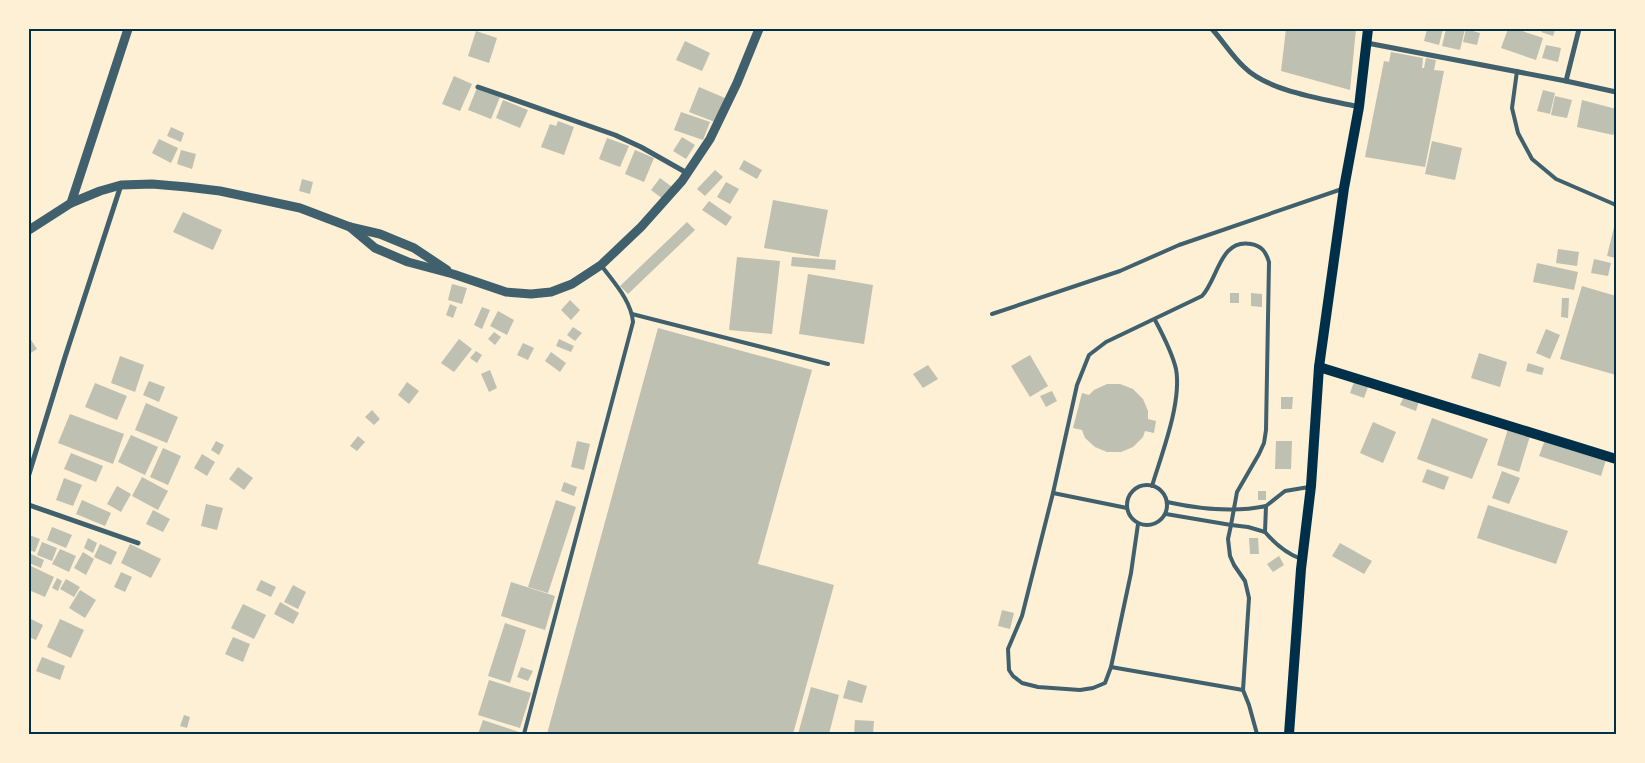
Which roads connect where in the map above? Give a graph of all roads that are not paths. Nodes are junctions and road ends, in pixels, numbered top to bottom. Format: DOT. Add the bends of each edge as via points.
graph roads {
  1 [pos="128,29"];
  2 [pos="759,29"];
  3 [pos="1212,29"];
  4 [pos="1368,29"];
  5 [pos="1579,29"];
  6 [pos="1367,44"];
  7 [pos="1517,71"];
  8 [pos="1566,81"];
  9 [pos="478,86"];
  10 [pos="1616,92"];
  11 [pos="1359,107"];
  12 [pos="688,173"];
  13 [pos="121,185"];
  14 [pos="1344,188"];
  15 [pos="71,203"];
  16 [pos="1616,205"];
  17 [pos="350,227"];
  18 [pos="29,230"];
  19 [pos="601,266"];
  20 [pos="453,274"];
  21 [pos="632,314"];
  22 [pos="992,314"];
  23 [pos="1155,320"];
  24 [pos="828,364"];
  25 [pos="1319,367"];
  26 [pos="1616,459"];
  27 [pos="29,474"];
  28 [pos="1152,486"];
  29 [pos="1311,486"];
  30 [pos="1053,493"];
  31 [pos="1167,502"];
  32 [pos="29,505"];
  33 [pos="1266,506"];
  34 [pos="1127,508"];
  35 [pos="1234,510"];
  36 [pos="1166,514"];
  37 [pos="1138,524"];
  38 [pos="1231,525"];
  39 [pos="1265,532"];
  40 [pos="138,543"];
  41 [pos="1302,560"];
  42 [pos="1111,667"];
  43 [pos="1243,690"];
  44 [pos="524,734"];
  45 [pos="1257,734"];
  46 [pos="1289,734"];
  1 -- 15 [label="street"];
  2 -- 12 [label="street" via="714,131"];
  3 -- 11 [label="street" via="1244,68 1261,80 1280,88"];
  4 -- 6 [label="main road"];
  5 -- 8 [label="street"];
  6 -- 7 [label="street"];
  6 -- 11 [label="main road"];
  7 -- 8 [label="street"];
  7 -- 16 [label="lane" via="1512,108 1518,133 1532,159 1556,179"];
  8 -- 10 [label="street"];
  9 -- 12 [label="street" via="615,135"];
  11 -- 14 [label="main road"];
  12 -- 19 [label="street" via="641,227"];
  13 -- 15 [label="street"];
  13 -- 17 [label="street" via="152,184 220,191 300,208"];
  13 -- 27 [label="street"];
  14 -- 22 [label="lane" via="1179,245 1120,271"];
  14 -- 25 [label="main road"];
  15 -- 18 [label="street"];
  17 -- 20 [label="street" via="380,234 414,248"];
  17 -- 20 [label="street" via="375,248 408,262"];
  19 -- 20 [label="street" via="572,284 550,292 531,294 506,292"];
  19 -- 21 [label="lane" via="629,304"];
  21 -- 24 [label="lane"];
  21 -- 44 [label="lane" via="634,322"];
  23 -- 28 [label="lane" via="1165,339 1178,384 1176,404"];
  23 -- 30 [label="lane" via="1106,342 1089,355 1077,385"];
  23 -- 35 [label="lane" via="1202,296 1233,245 1257,245 1266,251 1269,262 1266,430 1259,454 1237,492"];
  25 -- 26 [label="main road"];
  25 -- 29 [label="main road"];
  28 -- 31 [label="lane" via="1165,495"];
  28 -- 34 [label="lane" via="1145,485 1132,492"];
  29 -- 33 [label="lane" via="1285,491"];
  29 -- 41 [label="main road"];
  30 -- 34 [label="lane"];
  30 -- 42 [label="lane" via="1022,616 1008,649 1009,670 1022,683 1080,690 1105,683"];
  31 -- 35 [label="lane" via="1194,508"];
  31 -- 36 [label="lane"];
  32 -- 40 [label="street"];
  33 -- 35 [label="lane"];
  33 -- 39 [label="lane"];
  34 -- 37 [label="lane" via="1132,520"];
  35 -- 38 [label="lane"];
  36 -- 37 [label="lane" via="1152,525"];
  36 -- 38 [label="lane"];
  37 -- 42 [label="lane"];
  38 -- 39 [label="lane"];
  38 -- 43 [label="lane" via="1228,539 1230,556 1250,598"];
  39 -- 41 [label="lane" via="1276,545"];
  41 -- 46 [label="main road"];
  42 -- 43 [label="lane"];
  43 -- 45 [label="lane"];
}
